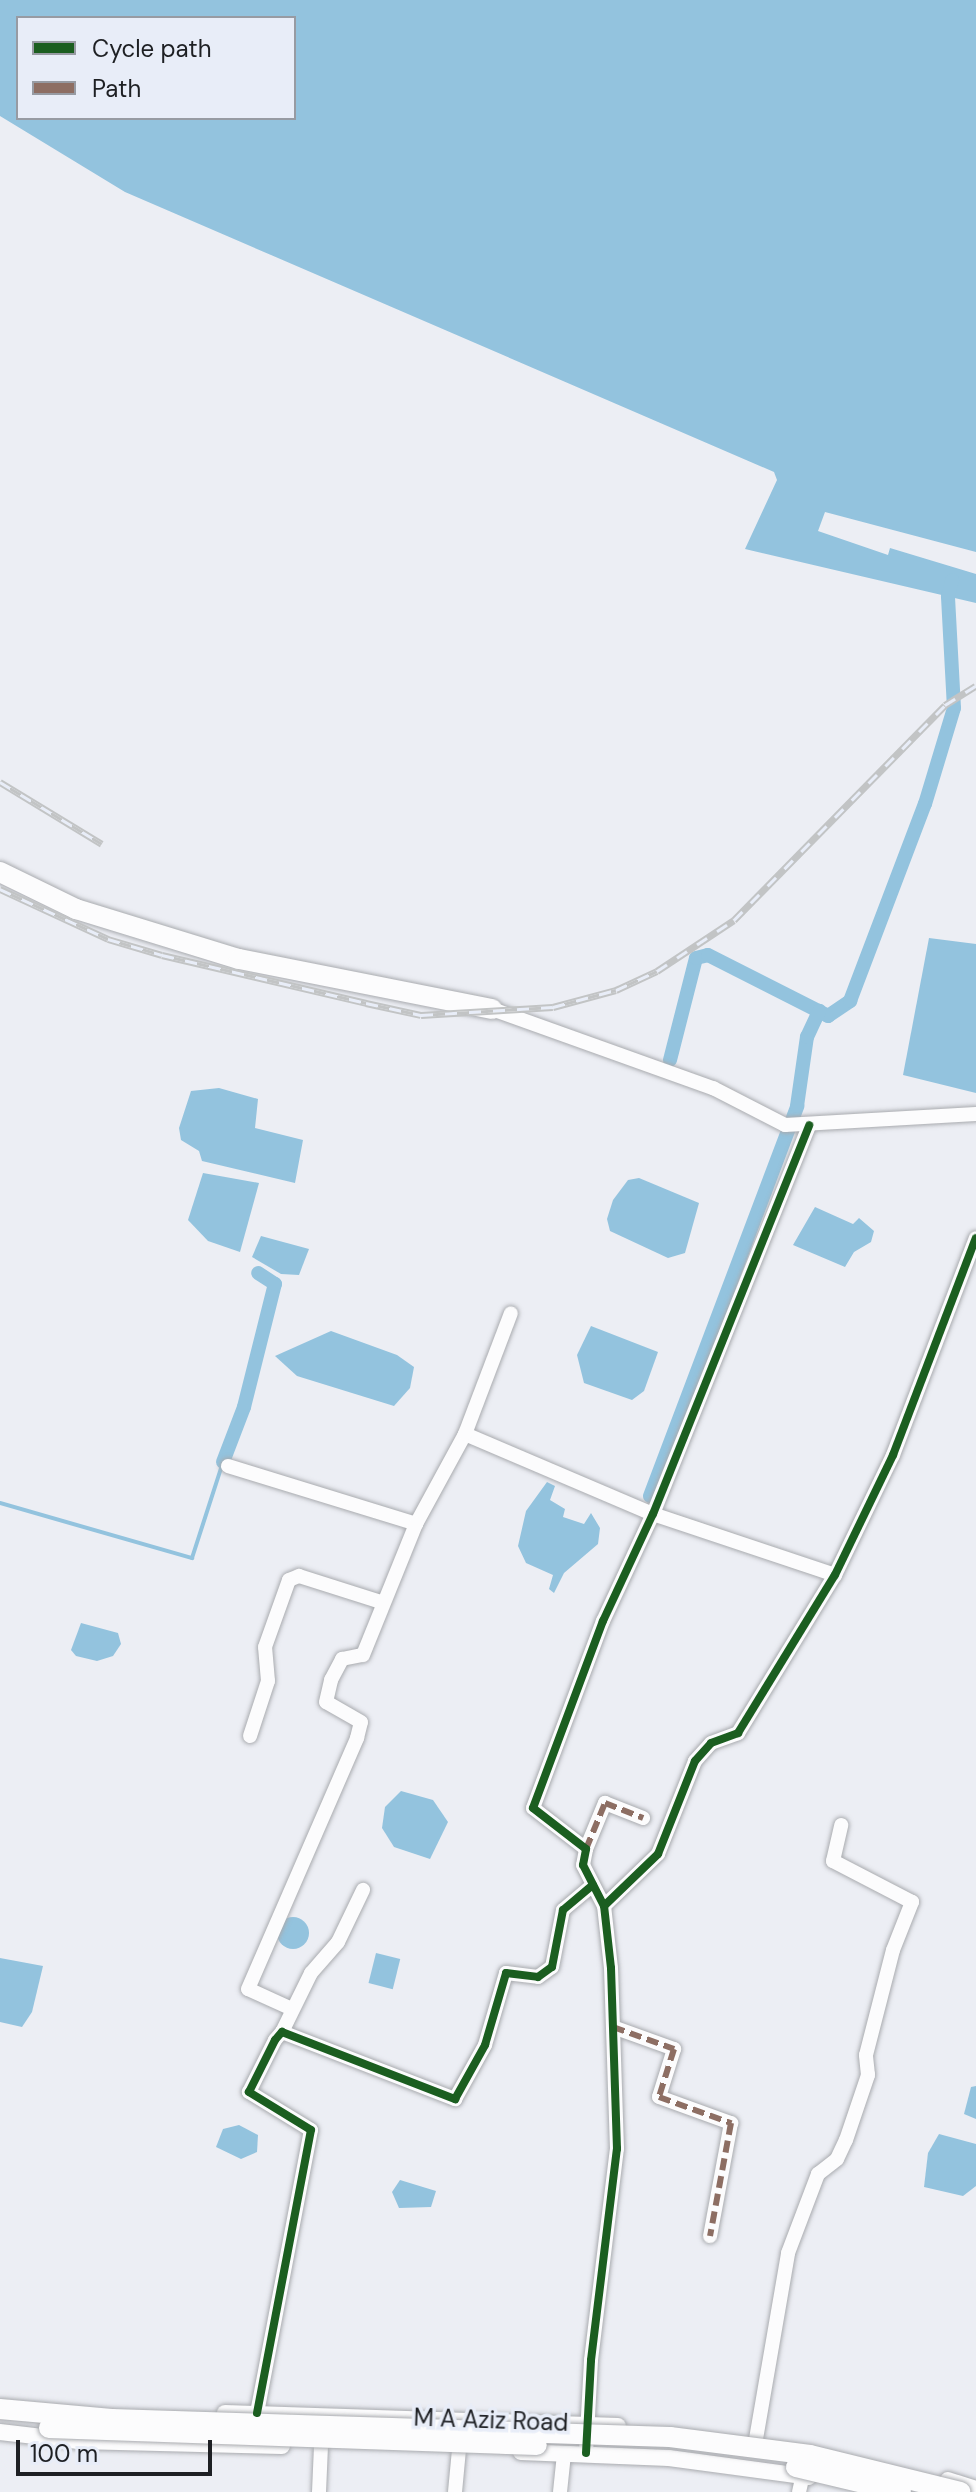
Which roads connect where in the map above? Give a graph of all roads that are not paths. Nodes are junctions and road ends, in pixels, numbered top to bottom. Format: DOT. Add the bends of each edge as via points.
graph roads {
  1 [pos="0,872"];
  2 [pos="492,1009"];
  3 [pos="976,1114"];
  4 [pos="809,1125"];
  5 [pos="976,1238"];
  6 [pos="511,1313"];
  7 [pos="465,1434"];
  8 [pos="228,1466"];
  9 [pos="653,1514"];
  10 [pos="416,1524"];
  11 [pos="835,1575"];
  12 [pos="381,1602"];
  13 [pos="250,1736"];
  14 [pos="643,1818"];
  15 [pos="841,1825"];
  16 [pos="586,1849"];
  17 [pos="593,1885"];
  18 [pos="363,1890"];
  19 [pos="604,1906"];
  20 [pos="292,2009"];
  21 [pos="613,2027"];
  22 [pos="282,2032"];
  23 [pos="710,2236"];
  24 [pos="0,2402"];
  25 [pos="0,2409"];
  26 [pos="257,2413"];
  27 [pos="0,2423"];
  28 [pos="587,2424"];
  29 [pos="0,2432"];
  30 [pos="756,2439"];
  31 [pos="321,2447"];
  32 [pos="459,2450"];
  33 [pos="564,2453"];
  34 [pos="586,2453"];
  35 [pos="801,2484"];
  36 [pos="976,2489"];
  37 [pos="319,2492"];
  38 [pos="455,2492"];
  39 [pos="560,2492"];
  40 [pos="868,2492"];
  41 [pos="901,2492"];
  42 [pos="961,2492"];
  1 -- 2 [label="highway" via="76,909 239,959"];
  2 -- 4 [label="street" via="713,1088 789,1126"];
  3 -- 4 [label="street"];
  4 -- 9 [label="street"];
  5 -- 11 [label="street" via="887,1468"];
  6 -- 7 [label="street"];
  7 -- 9 [label="street"];
  7 -- 10 [label="street"];
  8 -- 10 [label="street"];
  9 -- 11 [label="street"];
  9 -- 16 [label="street" via="603,1621 533,1808"];
  10 -- 12 [label="street"];
  11 -- 19 [label="street" via="738,1733 711,1743 695,1761 658,1854"];
  12 -- 13 [label="street" via="299,1576 289,1580 265,1647 268,1681"];
  12 -- 20 [label="street" via="363,1655 342,1659 326,1702 361,1722 357,1738 248,1989"];
  14 -- 16 [label="street" via="605,1803"];
  15 -- 30 [label="street" via="833,1861 912,1901 893,1950 866,2055 868,2075 846,2140 837,2159 818,2174 788,2253"];
  16 -- 17 [label="street" via="583,1865"];
  17 -- 19 [label="street"];
  17 -- 22 [label="street" via="563,1910 552,1967 538,1977 506,1973 485,2045 455,2099"];
  18 -- 20 [label="street" via="338,1942 311,1973"];
  19 -- 21 [label="street"];
  20 -- 22 [label="street"];
  21 -- 23 [label="street" via="674,2049 659,2097 731,2123"];
  21 -- 28 [label="street" via="617,2149"];
  22 -- 26 [label="street" via="249,2092 311,2130"];
  24 -- 26 [label="main road, M A Aziz Road"];
  25 -- 42 [label="highway, bridge" via="112,2419 670,2437 810,2455"];
  26 -- 28 [label="main road, M A Aziz Road"];
  27 -- 41 [label="highway, bridge" via="126,2434 668,2450 808,2469"];
  28 -- 30 [label="main road, M A Aziz Road"];
  28 -- 34 [label="street"];
  29 -- 31 [label="main road, M A Aziz Road" via="78,2441"];
  30 -- 36 [label="main road, M A Aziz Road"];
  31 -- 32 [label="main road, M A Aziz Road"];
  31 -- 37 [label="street"];
  32 -- 33 [label="main road, M A Aziz Road"];
  32 -- 38 [label="street"];
  33 -- 34 [label="main road, M A Aziz Road"];
  33 -- 39 [label="street"];
  34 -- 35 [label="main road, M A Aziz Road"];
  35 -- 40 [label="main road, M A Aziz Road"];
}
